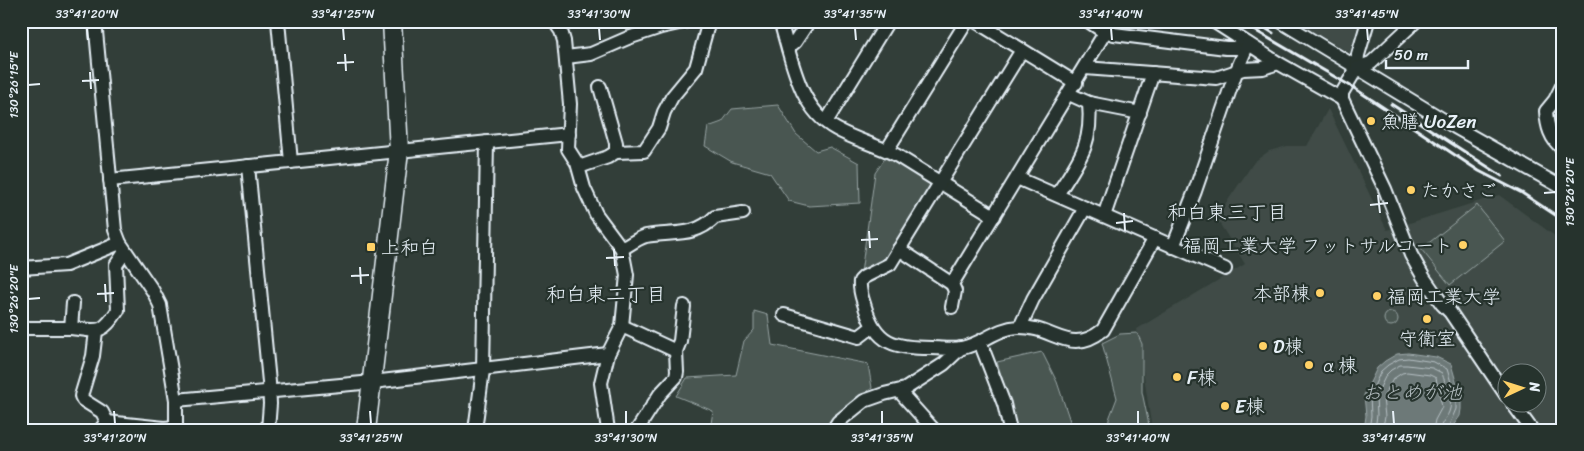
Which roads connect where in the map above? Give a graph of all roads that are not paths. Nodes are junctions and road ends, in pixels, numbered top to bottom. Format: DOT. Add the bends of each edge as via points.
graph roads {
  1 [pos="95,21"];
  2 [pos="278,21"];
  3 [pos="392,21"];
  4 [pos="554,21"];
  5 [pos="688,21"];
  6 [pos="709,21"];
  7 [pos="780,21"];
  8 [pos="809,21"];
  9 [pos="888,21"];
  10 [pos="967,21"];
  11 [pos="975,21"];
  12 [pos="1088,21"];
  13 [pos="1213,21"];
  14 [pos="1280,21"];
  15 [pos="1368,21"];
  16 [pos="1416,21"];
  17 [pos="1109,26"];
  18 [pos="1248,44"];
  19 [pos="788,48"];
  20 [pos="1022,50"];
  21 [pos="566,57"];
  22 [pos="1278,63"];
  23 [pos="1085,68"];
  24 [pos="1357,68"];
  25 [pos="1236,72"];
  26 [pos="1153,73"];
  27 [pos="1076,82"];
  28 [pos="1563,84"];
  29 [pos="600,87"];
  30 [pos="1068,94"];
  31 [pos="1342,99"];
  32 [pos="1089,103"];
  33 [pos="1140,113"];
  34 [pos="826,122"];
  35 [pos="570,134"];
  36 [pos="487,142"];
  37 [pos="1563,149"];
  38 [pos="887,150"];
  39 [pos="399,151"];
  40 [pos="616,152"];
  41 [pos="291,162"];
  42 [pos="248,166"];
  43 [pos="579,167"];
  44 [pos="1017,178"];
  45 [pos="110,180"];
  46 [pos="940,182"];
  47 [pos="1563,188"];
  48 [pos="1057,195"];
  49 [pos="1085,208"];
  50 [pos="743,213"];
  51 [pos="994,216"];
  52 [pos="1104,216"];
  53 [pos="1155,238"];
  54 [pos="1174,246"];
  55 [pos="122,247"];
  56 [pos="622,249"];
  57 [pos="898,249"];
  58 [pos="21,268"];
  59 [pos="1225,269"];
  60 [pos="952,284"];
  61 [pos="73,303"];
  62 [pos="684,306"];
  63 [pos="952,307"];
  64 [pos="784,315"];
  65 [pos="622,326"];
  66 [pos="872,327"];
  67 [pos="1020,327"];
  68 [pos="21,328"];
  69 [pos="71,328"];
  70 [pos="96,331"];
  71 [pos="980,342"];
  72 [pos="961,348"];
  73 [pos="676,351"];
  74 [pos="608,354"];
  75 [pos="483,370"];
  76 [pos="1496,380"];
  77 [pos="373,382"];
  78 [pos="269,391"];
  79 [pos="899,391"];
  80 [pos="176,400"];
  81 [pos="1520,414"];
  82 [pos="104,426"];
  83 [pos="176,428"];
  84 [pos="268,430"];
  85 [pos="366,430"];
  86 [pos="476,430"];
  87 [pos="608,430"];
  88 [pos="637,430"];
  89 [pos="832,430"];
  90 [pos="934,430"];
  91 [pos="1010,430"];
  92 [pos="1532,430"];
  1 -- 45 [label="street"];
  2 -- 41 [label="street"];
  3 -- 39 [label="street"];
  4 -- 21 [label="street" via="561,31"];
  5 -- 21 [label="street" via="628,38 591,54"];
  6 -- 40 [label="street" via="699,62 672,98 659,128 644,151"];
  7 -- 19 [label="street"];
  8 -- 19 [label="street"];
  9 -- 34 [label="street"];
  10 -- 38 [label="street"];
  11 -- 20 [label="street"];
  12 -- 17 [label="street"];
  13 -- 18 [label="street"];
  14 -- 24 [label="street"];
  15 -- 24 [label="street"];
  16 -- 24 [label="street" via="1371,63"];
  17 -- 18 [label="street" via="1114,34 1226,48"];
  17 -- 23 [label="street"];
  18 -- 22 [label="street"];
  18 -- 25 [label="street"];
  19 -- 34 [label="street" via="804,96 810,107"];
  20 -- 27 [label="street"];
  20 -- 46 [label="street"];
  21 -- 35 [label="street"];
  22 -- 25 [label="street"];
  22 -- 31 [label="street"];
  23 -- 26 [label="street"];
  23 -- 27 [label="street"];
  24 -- 31 [label="street" via="1342,93"];
  24 -- 47 [label="street"];
  25 -- 26 [label="street" via="1216,78"];
  25 -- 54 [label="street"];
  26 -- 33 [label="street"];
  27 -- 30 [label="street"];
  28 -- 37 [label="street" via="1546,111 1553,139"];
  29 -- 40 [label="street"];
  30 -- 32 [label="street"];
  30 -- 44 [label="street"];
  31 -- 76 [label="street" via="1424,278"];
  32 -- 33 [label="street"];
  32 -- 48 [label="street" via="1087,142 1082,156"];
  33 -- 52 [label="street"];
  34 -- 38 [label="street" via="848,135"];
  35 -- 36 [label="street"];
  35 -- 43 [label="street" via="568,149"];
  36 -- 39 [label="street"];
  36 -- 75 [label="street"];
  38 -- 46 [label="street"];
  39 -- 41 [label="street"];
  39 -- 77 [label="street"];
  40 -- 43 [label="street"];
  41 -- 42 [label="street"];
  42 -- 45 [label="street"];
  42 -- 78 [label="street"];
  43 -- 56 [label="street" via="596,214"];
  44 -- 48 [label="street"];
  44 -- 51 [label="street"];
  45 -- 55 [label="street" via="115,230"];
  46 -- 51 [label="street"];
  46 -- 57 [label="street"];
  48 -- 49 [label="street"];
  49 -- 52 [label="street"];
  49 -- 67 [label="street"];
  50 -- 56 [label="street" via="715,217 696,230 644,237"];
  51 -- 60 [label="street"];
  52 -- 53 [label="street"];
  53 -- 54 [label="street"];
  53 -- 67 [label="street" via="1103,330 1090,340 1072,342"];
  54 -- 59 [label="street"];
  55 -- 58 [label="street" via="66,265"];
  55 -- 70 [label="street" via="115,274 118,310 104,328"];
  55 -- 80 [label="street" via="160,305"];
  56 -- 65 [label="street" via="627,275"];
  57 -- 60 [label="street"];
  57 -- 66 [label="street" via="890,264 860,281 859,291"];
  60 -- 63 [label="street" via="955,291"];
  61 -- 69 [label="street"];
  62 -- 73 [label="street"];
  64 -- 66 [label="street" via="859,337"];
  65 -- 73 [label="street"];
  65 -- 74 [label="street"];
  66 -- 72 [label="street" via="896,345"];
  67 -- 71 [label="street" via="1002,329"];
  68 -- 69 [label="street"];
  69 -- 70 [label="street"];
  70 -- 82 [label="street" via="93,356 81,396 82,400 102,412"];
  71 -- 72 [label="street"];
  71 -- 91 [label="street" via="1004,404"];
  72 -- 79 [label="street" via="944,364"];
  73 -- 88 [label="street" via="676,377 660,394"];
  74 -- 75 [label="street"];
  74 -- 87 [label="street" via="601,382"];
  75 -- 77 [label="street"];
  75 -- 86 [label="street"];
  77 -- 78 [label="street"];
  77 -- 85 [label="street"];
  78 -- 80 [label="street"];
  78 -- 84 [label="street"];
  79 -- 89 [label="street" via="864,401"];
  79 -- 90 [label="street"];
  80 -- 83 [label="street"];
  81 -- 92 [label="street"];
  82 -- 83 [label="street"];
}
